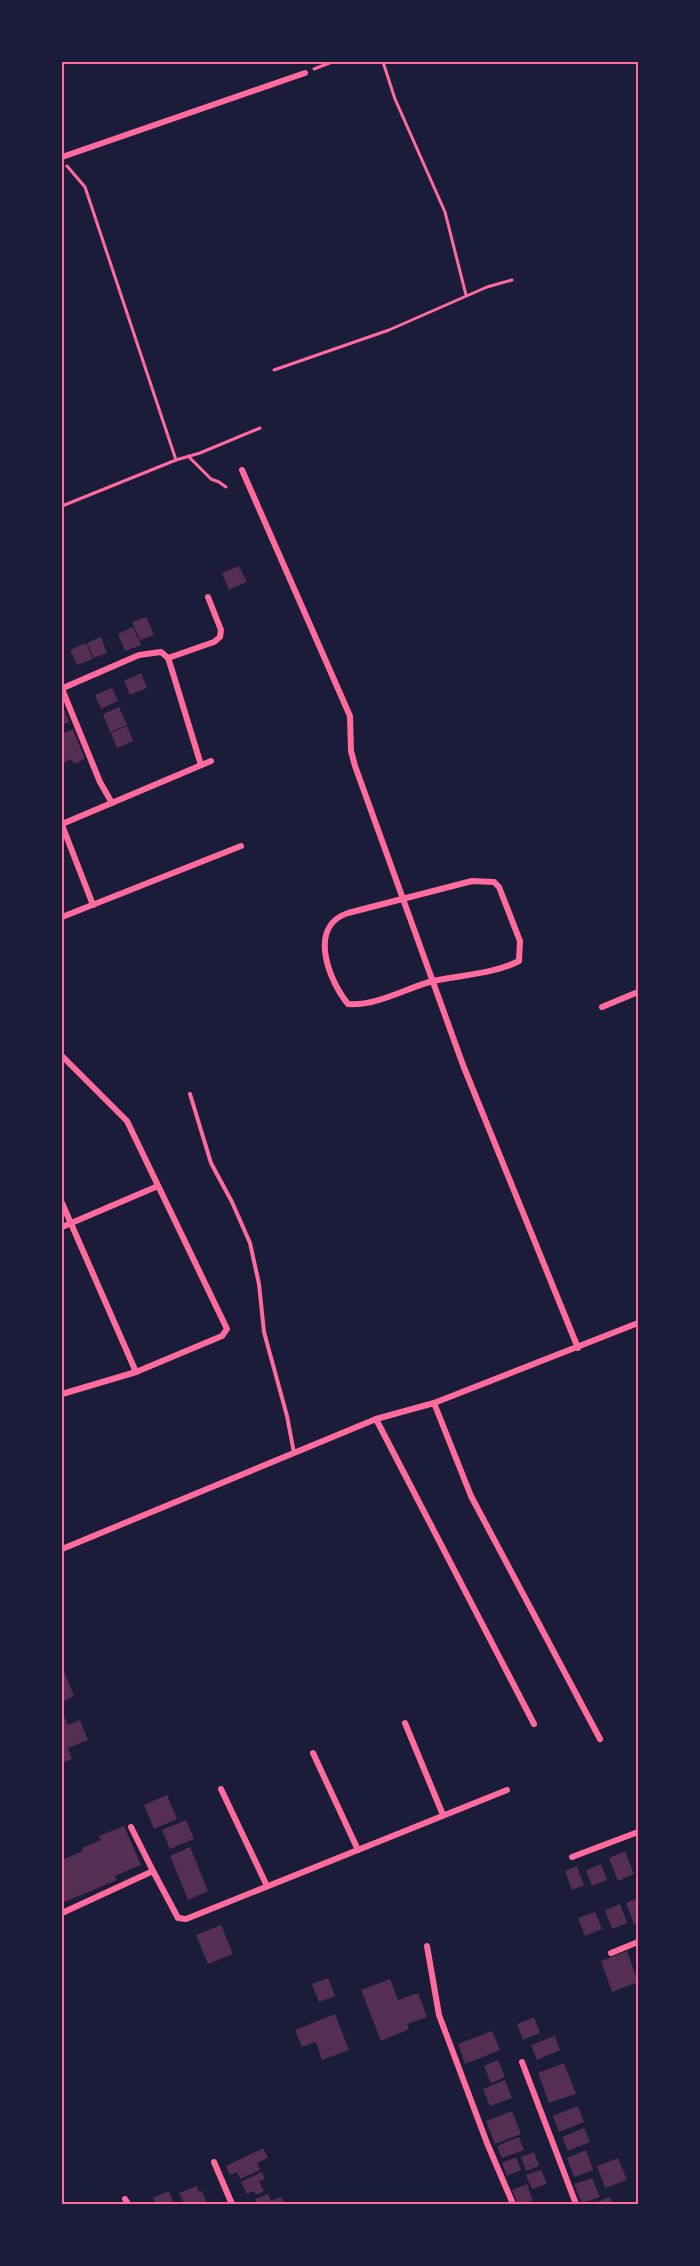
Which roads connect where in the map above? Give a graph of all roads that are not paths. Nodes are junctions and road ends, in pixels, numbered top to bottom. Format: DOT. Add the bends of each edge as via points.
graph roads {
  1 [pos="306,73"];
  2 [pos="62,159"];
  3 [pos="242,470"];
  4 [pos="208,597"];
  5 [pos="168,658"];
  6 [pos="62,688"];
  7 [pos="211,761"];
  8 [pos="201,765"];
  9 [pos="112,804"];
  10 [pos="62,825"];
  11 [pos="241,846"];
  12 [pos="402,899"];
  13 [pos="93,905"];
  14 [pos="62,917"];
  15 [pos="432,982"];
  16 [pos="639,992"];
  17 [pos="602,1007"];
  18 [pos="62,1056"];
  19 [pos="190,1094"];
  20 [pos="158,1186"];
  21 [pos="62,1203"];
  22 [pos="69,1224"];
  23 [pos="62,1227"];
  24 [pos="639,1323"];
  25 [pos="578,1348"];
  26 [pos="136,1372"];
  27 [pos="62,1394"];
  28 [pos="434,1403"];
  29 [pos="376,1419"];
  30 [pos="294,1453"];
  31 [pos="62,1549"];
  32 [pos="405,1723"];
  33 [pos="534,1724"];
  34 [pos="600,1739"];
  35 [pos="313,1753"];
  36 [pos="220,1789"];
  37 [pos="507,1790"];
  38 [pos="444,1815"];
  39 [pos="131,1827"];
  40 [pos="639,1832"];
  41 [pos="358,1850"];
  42 [pos="572,1857"];
  43 [pos="153,1871"];
  44 [pos="267,1886"];
  45 [pos="62,1913"];
  46 [pos="639,1942"];
  47 [pos="427,1946"];
  48 [pos="611,1953"];
  49 [pos="522,2062"];
  50 [pos="214,2162"];
  51 [pos="232,2205"];
  52 [pos="513,2205"];
  53 [pos="576,2205"];
  1 -- 2 [label="street"];
  3 -- 12 [label="street" via="350,716 351,752"];
  4 -- 5 [label="street" via="221,630 220,638"];
  5 -- 6 [label="street" via="161,652 140,655"];
  5 -- 8 [label="street"];
  6 -- 9 [label="street"];
  7 -- 8 [label="street"];
  8 -- 9 [label="street"];
  9 -- 10 [label="street"];
  10 -- 13 [label="street"];
  11 -- 13 [label="street"];
  12 -- 15 [label="street"];
  12 -- 15 [label="street" via="342,915 330,924 324,940 332,977 348,1004 365,1003"];
  12 -- 15 [label="street" via="472,881 494,882 520,941 519,961 512,965"];
  13 -- 14 [label="street"];
  15 -- 25 [label="street"];
  16 -- 17 [label="street"];
  18 -- 20 [label="street" via="127,1121"];
  19 -- 30 [label="lane" via="211,1163 250,1243 264,1332"];
  20 -- 22 [label="street"];
  20 -- 26 [label="street" via="227,1329 222,1336"];
  21 -- 22 [label="street"];
  22 -- 23 [label="street"];
  22 -- 26 [label="street"];
  24 -- 25 [label="street"];
  25 -- 28 [label="street"];
  26 -- 27 [label="street"];
  28 -- 29 [label="street"];
  28 -- 34 [label="street" via="471,1496"];
  29 -- 30 [label="street"];
  29 -- 33 [label="street"];
  30 -- 31 [label="street"];
  32 -- 38 [label="street"];
  35 -- 41 [label="street"];
  36 -- 44 [label="street"];
  37 -- 38 [label="street"];
  38 -- 41 [label="street"];
  39 -- 43 [label="street"];
  40 -- 42 [label="street"];
  41 -- 44 [label="street"];
  43 -- 44 [label="street" via="181,1920"];
  43 -- 45 [label="street"];
  46 -- 48 [label="street"];
  47 -- 52 [label="street" via="439,2015"];
  49 -- 53 [label="street"];
  50 -- 51 [label="street"];
}
